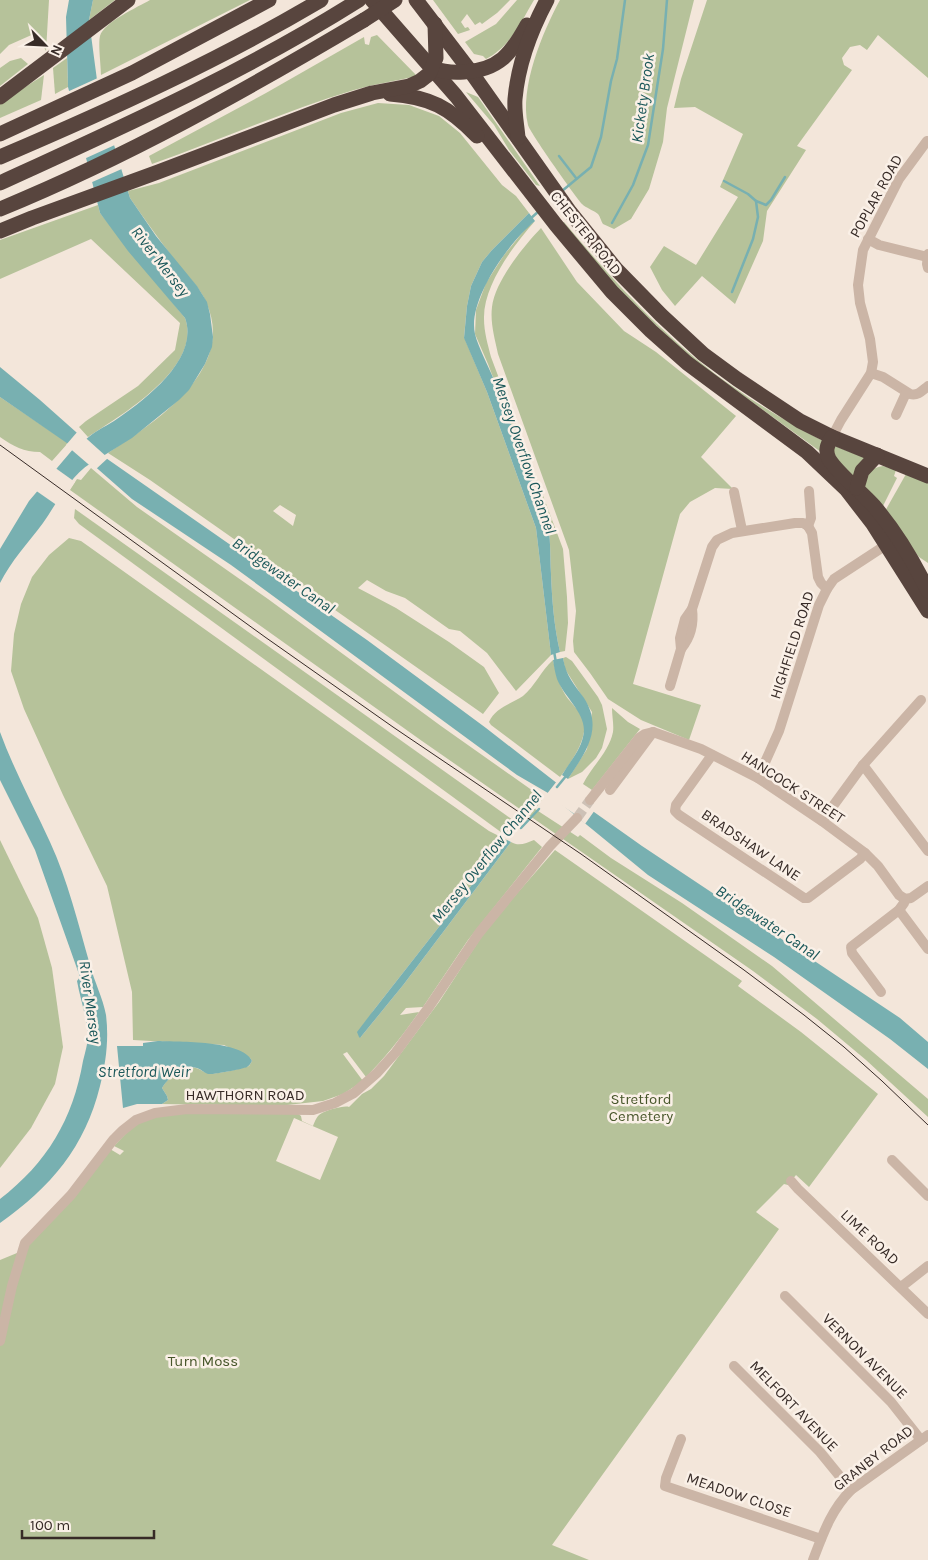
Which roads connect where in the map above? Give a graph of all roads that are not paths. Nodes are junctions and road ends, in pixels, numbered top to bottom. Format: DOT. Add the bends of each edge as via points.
graph roads {
  1 [pos="269,0"];
  2 [pos="321,0"];
  3 [pos="372,0"];
  4 [pos="395,0"];
  5 [pos="416,0"];
  6 [pos="542,0"];
  7 [pos="547,0"];
  8 [pos="124,3"];
  9 [pos="355,3"];
  10 [pos="435,24"];
  11 [pos="433,68"];
  12 [pos="470,72"];
  13 [pos="372,93"];
  14 [pos="0,96"];
  15 [pos="0,134"];
  16 [pos="518,140"];
  17 [pos="927,141"];
  18 [pos="0,157"];
  19 [pos="0,183"];
  20 [pos="531,193"];
  21 [pos="0,209"];
  22 [pos="32,218"];
  23 [pos="0,226"];
  24 [pos="0,231"];
  25 [pos="868,239"];
  26 [pos="927,256"];
  27 [pos="928,268"];
  28 [pos="870,373"];
  29 [pos="928,386"];
  30 [pos="906,392"];
  31 [pos="896,416"];
  32 [pos="832,437"];
  33 [pos="808,452"];
  34 [pos="877,455"];
  35 [pos="834,465"];
  36 [pos="928,476"];
  37 [pos="857,488"];
  38 [pos="734,492"];
  39 [pos="809,492"];
  40 [pos="808,526"];
  41 [pos="742,530"];
  42 [pos="886,545"];
  43 [pos="911,557"];
  44 [pos="928,568"];
  45 [pos="827,589"];
  46 [pos="928,591"];
  47 [pos="928,611"];
  48 [pos="670,686"];
  49 [pos="921,700"];
  50 [pos="649,733"];
  51 [pos="712,754"];
  52 [pos="863,765"];
  53 [pos="758,778"];
  54 [pos="610,790"];
  55 [pos="590,800"];
  56 [pos="577,818"];
  57 [pos="822,821"];
  58 [pos="928,851"];
  59 [pos="866,853"];
  60 [pos="928,886"];
  61 [pos="905,899"];
  62 [pos="899,910"];
  63 [pos="928,949"];
  64 [pos="881,992"];
  65 [pos="892,1160"];
  66 [pos="792,1181"];
  67 [pos="928,1196"];
  68 [pos="928,1266"];
  69 [pos="901,1286"];
  70 [pos="785,1296"];
  71 [pos="928,1314"];
  72 [pos="0,1341"];
  73 [pos="734,1366"];
  74 [pos="924,1437"];
  75 [pos="681,1440"];
  76 [pos="851,1490"];
  77 [pos="821,1539"];
  78 [pos="813,1560"];
  1 -- 15 [label="highway" via="132,73"];
  2 -- 18 [label="highway" via="238,47 137,97"];
  3 -- 11 [label="highway, CHESTER ROAD"];
  4 -- 21 [label="highway, bridge" via="282,69 146,142"];
  5 -- 10 [label="highway, CHESTER ROAD"];
  6 -- 12 [label="highway" via="518,41 505,56 488,68"];
  7 -- 16 [label="highway" via="520,71 515,98"];
  8 -- 14 [label="highway"];
  9 -- 19 [label="highway" via="245,66"];
  10 -- 11 [label="highway" via="437,50"];
  10 -- 12 [label="highway, CHESTER ROAD"];
  11 -- 12 [label="highway" via="452,73"];
  11 -- 13 [label="highway" via="420,81 409,86"];
  11 -- 20 [label="highway, CHESTER ROAD"];
  12 -- 16 [label="highway, CHESTER ROAD"];
  13 -- 20 [label="highway" via="424,99 445,108 458,117"];
  13 -- 22 [label="highway"];
  16 -- 32 [label="highway, CHESTER ROAD" via="570,212 636,290 704,354 800,421"];
  17 -- 25 [label="street, POPLAR ROAD" via="899,179"];
  20 -- 33 [label="highway, CHESTER ROAD" via="612,292 651,331 687,363"];
  22 -- 23 [label="highway"];
  22 -- 24 [label="highway"];
  25 -- 26 [label="street"];
  25 -- 28 [label="street, POPLAR ROAD" via="863,250 858,286 872,353"];
  26 -- 27 [label="street"];
  28 -- 30 [label="street" via="883,377"];
  28 -- 32 [label="street, POPLAR ROAD"];
  29 -- 30 [label="street" via="915,395"];
  30 -- 31 [label="street"];
  32 -- 34 [label="highway, CHESTER ROAD"];
  32 -- 35 [label="highway" via="827,448"];
  33 -- 35 [label="highway, CHESTER ROAD"];
  33 -- 42 [label="highway, CHESTER ROAD" via="859,504"];
  34 -- 36 [label="highway, CHESTER ROAD"];
  34 -- 37 [label="highway" via="862,471"];
  35 -- 37 [label="highway, CHESTER ROAD"];
  37 -- 43 [label="highway, CHESTER ROAD" via="880,513"];
  38 -- 41 [label="street"];
  39 -- 40 [label="street, HIGHFIELD ROAD" via="811,515"];
  40 -- 41 [label="street" via="800,522"];
  40 -- 45 [label="street, HIGHFIELD ROAD" via="812,533 818,577"];
  41 -- 48 [label="street" via="724,536 712,547 692,609 685,619 681,649"];
  42 -- 45 [label="street" via="839,576"];
  42 -- 47 [label="highway, CHESTER ROAD"];
  43 -- 44 [label="highway, CHESTER ROAD"];
  43 -- 46 [label="highway, CHESTER ROAD"];
  45 -- 53 [label="street, HIGHFIELD ROAD" via="780,731"];
  49 -- 52 [label="street"];
  50 -- 51 [label="street, HANCOCK STREET"];
  50 -- 54 [label="street"];
  50 -- 55 [label="street" via="627,753"];
  51 -- 53 [label="street, HANCOCK STREET"];
  51 -- 59 [label="street, BRADSHAW LANE" via="675,811 804,898"];
  52 -- 57 [label="street"];
  52 -- 58 [label="street"];
  53 -- 57 [label="street, HANCOCK STREET"];
  56 -- 72 [label="street, HAWTHORN ROAD" via="478,933 396,1052 354,1093 313,1110 155,1113 136,1120 122,1131 71,1195 25,1243"];
  57 -- 59 [label="street, HANCOCK STREET"];
  59 -- 61 [label="street, HANCOCK STREET"];
  60 -- 61 [label="street"];
  61 -- 62 [label="street"];
  62 -- 63 [label="street"];
  62 -- 64 [label="street" via="851,947"];
  65 -- 67 [label="street"];
  66 -- 69 [label="street, LIME ROAD"];
  68 -- 69 [label="street"];
  69 -- 71 [label="street, LIME ROAD"];
  70 -- 74 [label="street, VERNON AVENUE"];
  73 -- 76 [label="street, MELFORT AVENUE" via="820,1452"];
  74 -- 76 [label="street, GRANBY ROAD"];
  75 -- 77 [label="street, MEADOW CLOSE" via="665,1486"];
  76 -- 77 [label="street, GRANBY ROAD" via="835,1507"];
  77 -- 78 [label="street, GRANBY ROAD"];
}
